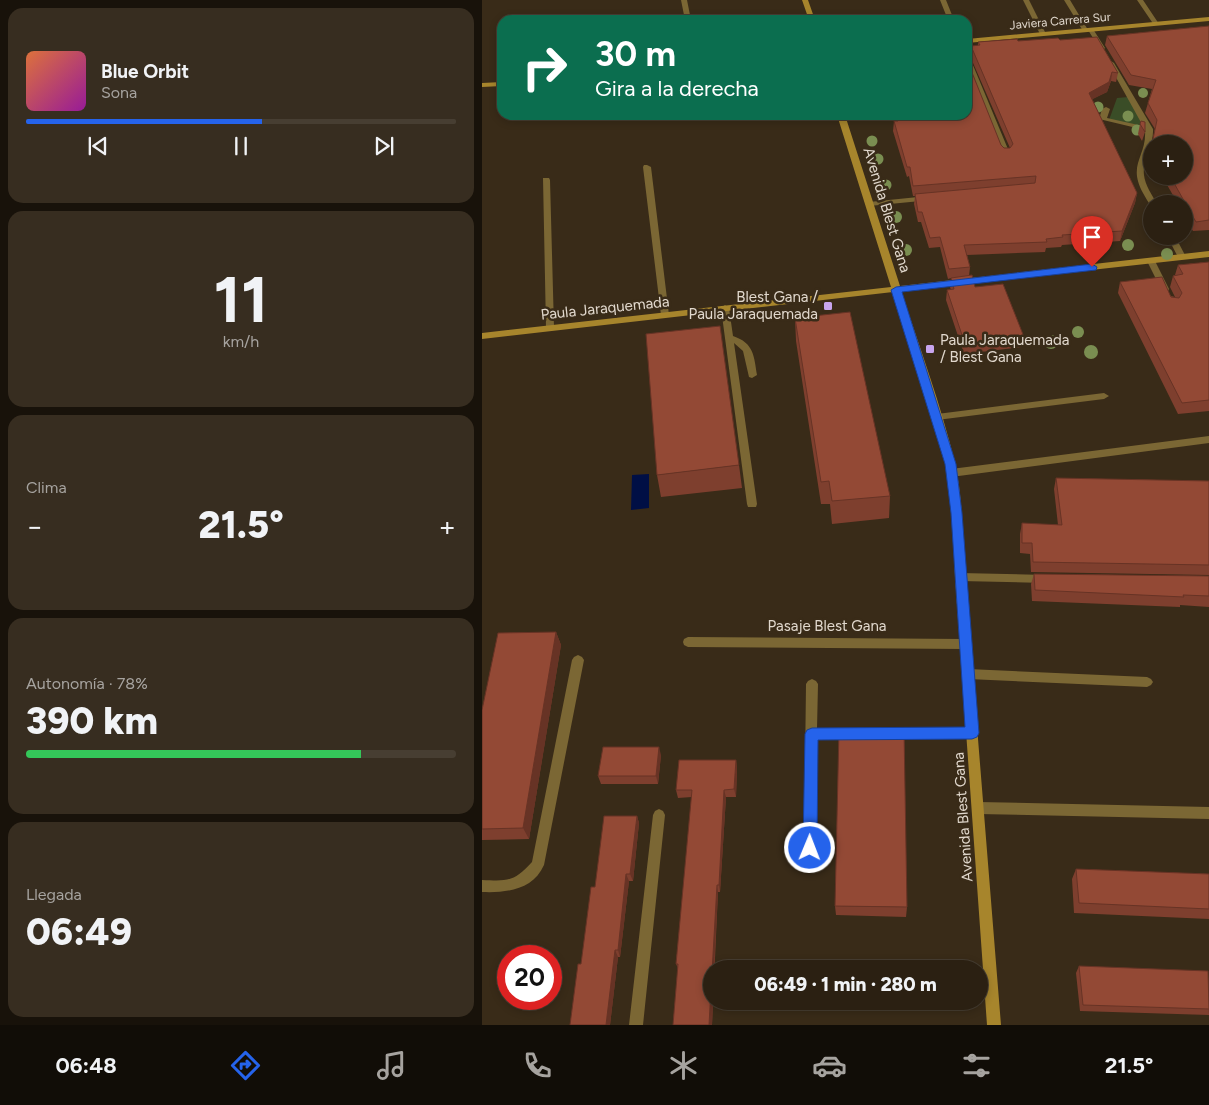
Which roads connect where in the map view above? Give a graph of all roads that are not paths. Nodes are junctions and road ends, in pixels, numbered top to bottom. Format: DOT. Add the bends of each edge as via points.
graph roads {
  1 [pos="684,0"];
  2 [pos="805,0"];
  3 [pos="943,0"];
  4 [pos="1026,0"];
  5 [pos="1067,0"];
  6 [pos="1140,0"];
  7 [pos="687,15"];
  8 [pos="810,15"];
  9 [pos="949,15"];
  10 [pos="1208,19"];
  11 [pos="1156,24"];
  12 [pos="1088,30"];
  13 [pos="1043,34"];
  14 [pos="972,41"];
  15 [pos="972,70"];
  16 [pos="497,84"];
  17 [pos="482,86"];
  18 [pos="1106,109"];
  19 [pos="843,120"];
  20 [pos="1149,129"];
  21 [pos="1006,154"];
  22 [pos="647,167"];
  23 [pos="546,180"];
  24 [pos="1149,195"];
  25 [pos="936,197"];
  26 [pos="869,204"];
  27 [pos="1176,245"];
  28 [pos="1208,254"];
  29 [pos="1182,257"];
  30 [pos="1151,261"];
  31 [pos="896,290"];
  32 [pos="1169,297"];
  33 [pos="725,308"];
  34 [pos="665,315"];
  35 [pos="550,328"];
  36 [pos="482,336"];
  37 [pos="729,338"];
  38 [pos="752,376"];
  39 [pos="1104,396"];
  40 [pos="937,418"];
  41 [pos="1208,439"];
  42 [pos="951,473"];
  43 [pos="752,504"];
  44 [pos="960,577"];
  45 [pos="1056,579"];
  46 [pos="688,642"];
  47 [pos="965,644"];
  48 [pos="578,660"];
  49 [pos="968,674"];
  50 [pos="1147,682"];
  51 [pos="812,684"];
  52 [pos="972,733"];
  53 [pos="812,734"];
  54 [pos="859,734"];
  55 [pos="878,734"];
  56 [pos="978,808"];
  57 [pos="1208,813"];
  58 [pos="659,816"];
  59 [pos="810,848"];
  60 [pos="482,886"];
  61 [pos="636,1025"];
  62 [pos="994,1025"];
  1 -- 7 [label="street"];
  2 -- 8 [label="street"];
  3 -- 9 [label="street"];
  4 -- 13 [label="street"];
  5 -- 12 [label="street"];
  6 -- 11 [label="street"];
  10 -- 11 [label="street, Javiera Carrera Sur"];
  11 -- 12 [label="street, Javiera Carrera Sur"];
  12 -- 13 [label="street, Javiera Carrera Sur"];
  12 -- 20 [label="street"];
  13 -- 14 [label="street, Javiera Carrera Sur"];
  15 -- 21 [label="street"];
  16 -- 17 [label="street"];
  18 -- 20 [label="street" via="1103,120"];
  19 -- 26 [label="street, Avenida Blest Gana"];
  20 -- 24 [label="street" via="1151,139 1140,174"];
  22 -- 34 [label="street"];
  23 -- 35 [label="street"];
  25 -- 26 [label="street"];
  26 -- 31 [label="street, Avenida Blest Gana"];
  27 -- 29 [label="street"];
  28 -- 29 [label="street, Paula Jaraquemada"];
  29 -- 30 [label="street, Paula Jaraquemada"];
  30 -- 31 [label="street, Paula Jaraquemada"];
  30 -- 32 [label="street"];
  31 -- 33 [label="street, Paula Jaraquemada"];
  31 -- 40 [label="street, Avenida Blest Gana"];
  33 -- 34 [label="street, Paula Jaraquemada"];
  33 -- 37 [label="street"];
  34 -- 35 [label="street, Paula Jaraquemada"];
  35 -- 36 [label="street, Paula Jaraquemada"];
  37 -- 38 [label="street" via="740,341 748,349"];
  37 -- 43 [label="street"];
  39 -- 40 [label="street"];
  40 -- 42 [label="street, Avenida Blest Gana"];
  41 -- 42 [label="street"];
  42 -- 44 [label="street, Avenida Blest Gana" via="957,513"];
  44 -- 45 [label="street"];
  44 -- 47 [label="street, Avenida Blest Gana"];
  46 -- 47 [label="street, Pasaje Blest Gana"];
  47 -- 49 [label="street, Avenida Blest Gana"];
  48 -- 60 [label="street" via="538,865 525,880 508,887"];
  49 -- 50 [label="street"];
  49 -- 52 [label="street, Avenida Blest Gana"];
  51 -- 53 [label="street"];
  52 -- 55 [label="street"];
  52 -- 56 [label="street, Avenida Blest Gana"];
  53 -- 54 [label="street"];
  53 -- 59 [label="street"];
  56 -- 57 [label="street"];
  56 -- 62 [label="street, Avenida Blest Gana"];
  58 -- 61 [label="street"];
}
